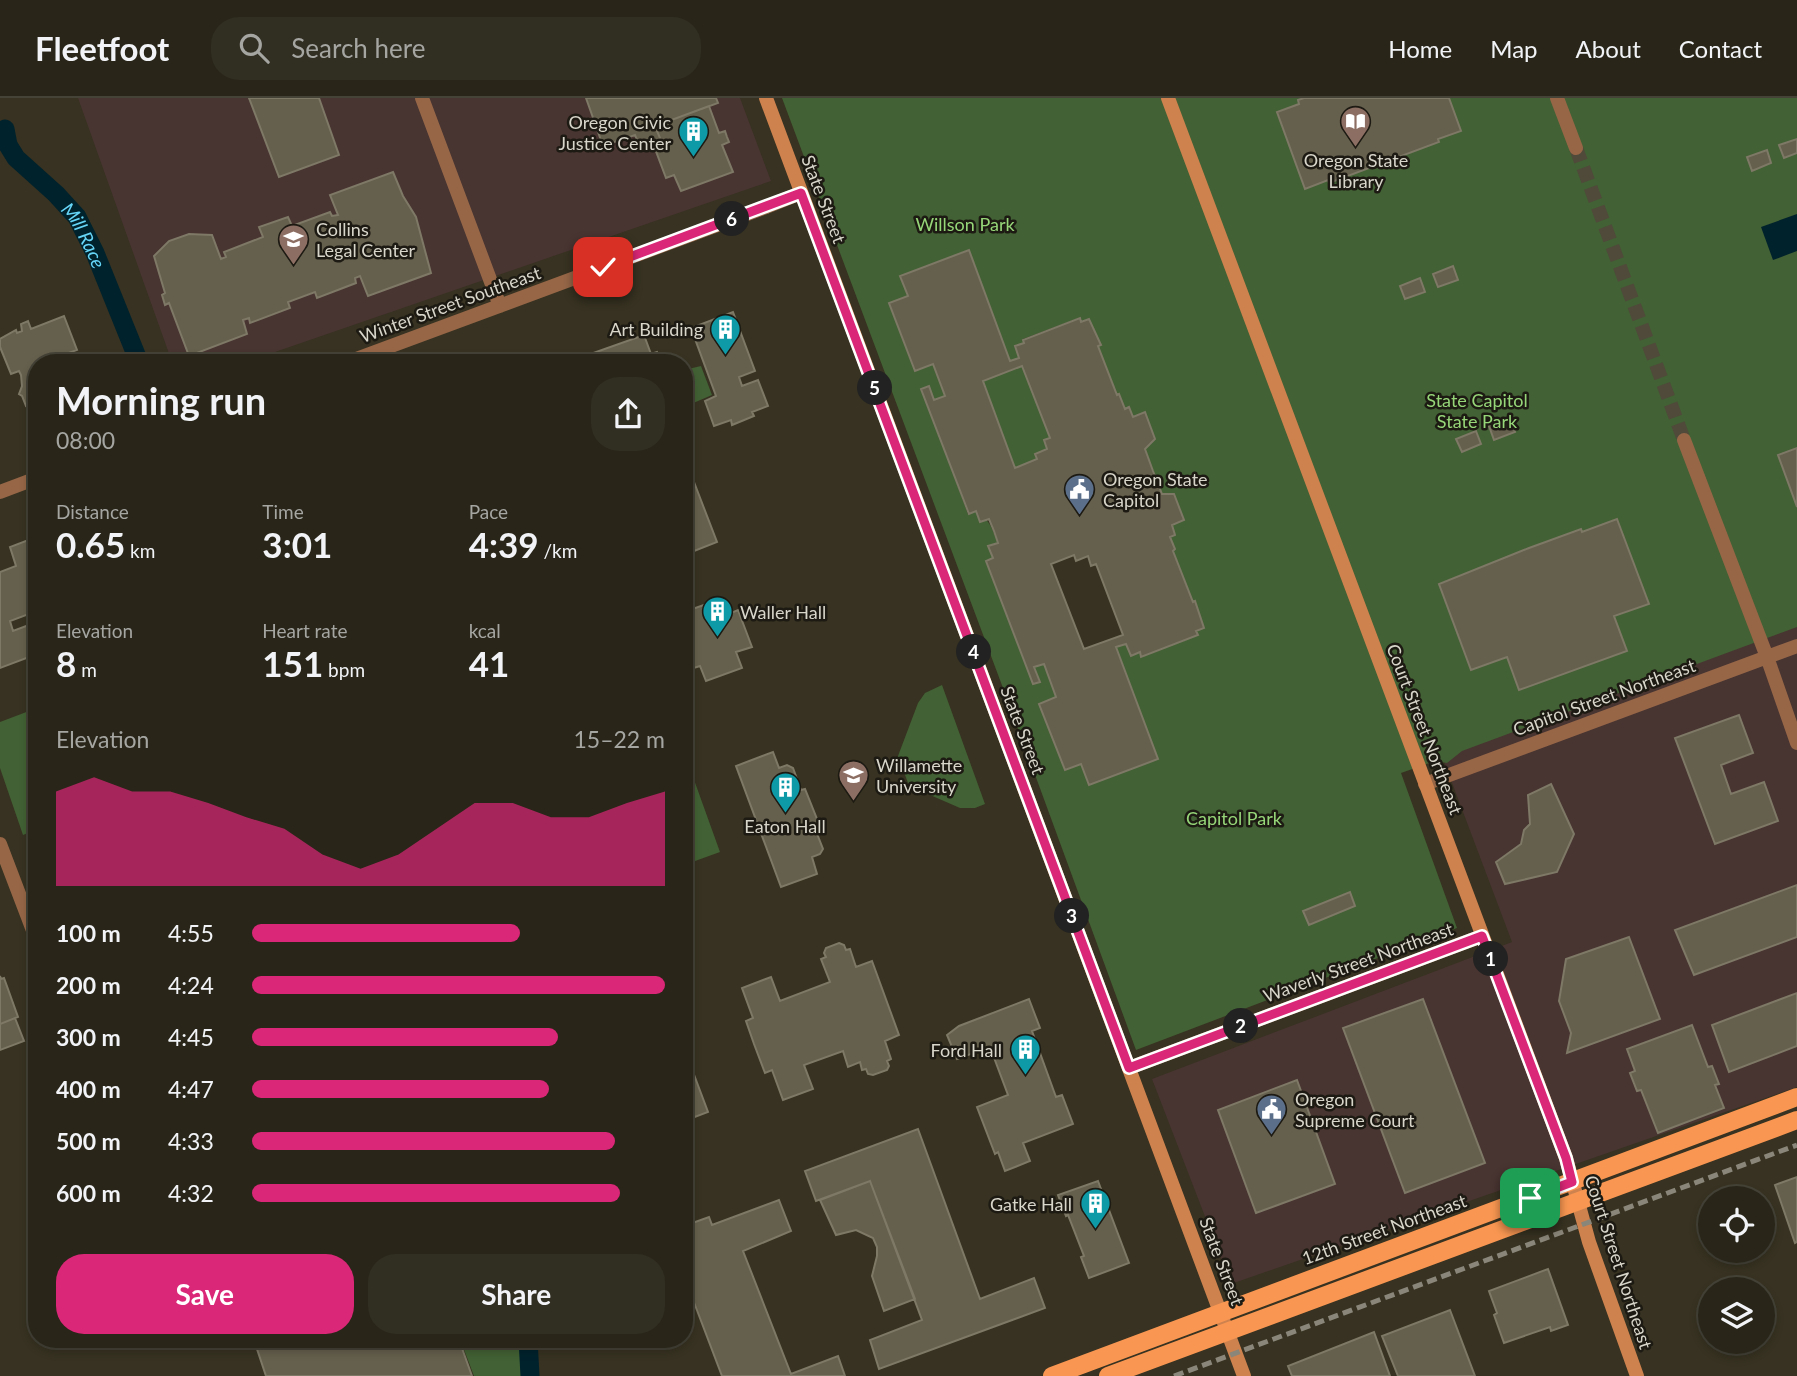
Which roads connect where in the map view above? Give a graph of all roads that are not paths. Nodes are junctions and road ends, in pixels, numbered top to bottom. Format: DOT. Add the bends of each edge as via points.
graph roads {
  1 [pos="422,98"];
  2 [pos="766,98"];
  3 [pos="1168,98"];
  4 [pos="1557,98"];
  5 [pos="1576,148"];
  6 [pos="801,193"];
  7 [pos="500,306"];
  8 [pos="370,354"];
  9 [pos="1684,440"];
  10 [pos="28,481"];
  11 [pos="0,492"];
  12 [pos="1797,646"];
  13 [pos="1767,657"];
  14 [pos="1797,743"];
  15 [pos="1425,784"];
  16 [pos="0,845"];
  17 [pos="28,918"];
  18 [pos="1482,936"];
  19 [pos="1129,1068"];
  20 [pos="1797,1097"];
  21 [pos="1797,1120"];
  22 [pos="1572,1182"];
  23 [pos="1578,1202"];
  24 [pos="1221,1312"];
  25 [pos="1228,1331"];
  26 [pos="1052,1376"];
  27 [pos="1108,1376"];
  28 [pos="1244,1376"];
  29 [pos="1637,1376"];
  1 -- 7 [label="street"];
  2 -- 6 [label="main road, State Street"];
  3 -- 15 [label="main road, Court Street Northeast"];
  4 -- 5 [label="street"];
  6 -- 7 [label="street, Winter Street Southeast"];
  6 -- 19 [label="main road, State Street"];
  7 -- 8 [label="street, Winter Street Southeast"];
  9 -- 13 [label="street"];
  10 -- 11 [label="street"];
  12 -- 13 [label="street, Capitol Street Northeast"];
  13 -- 14 [label="street"];
  13 -- 15 [label="street, Capitol Street Northeast"];
  15 -- 18 [label="main road, Court Street Northeast"];
  16 -- 17 [label="street"];
  18 -- 19 [label="street, Waverly Street Northeast"];
  18 -- 22 [label="main road, Court Street Northeast"];
  19 -- 24 [label="main road, State Street"];
  20 -- 22 [label="main road, 12th Street Northeast"];
  21 -- 23 [label="main road"];
  22 -- 23 [label="main road, Court Street Northeast"];
  22 -- 24 [label="main road, 12th Street Northeast"];
  23 -- 25 [label="main road"];
  23 -- 29 [label="main road, Court Street Northeast"];
  24 -- 25 [label="main road, State Street"];
  24 -- 26 [label="main road, 12th Street Northeast"];
  25 -- 27 [label="main road"];
  25 -- 28 [label="main road, State Street"];
}
